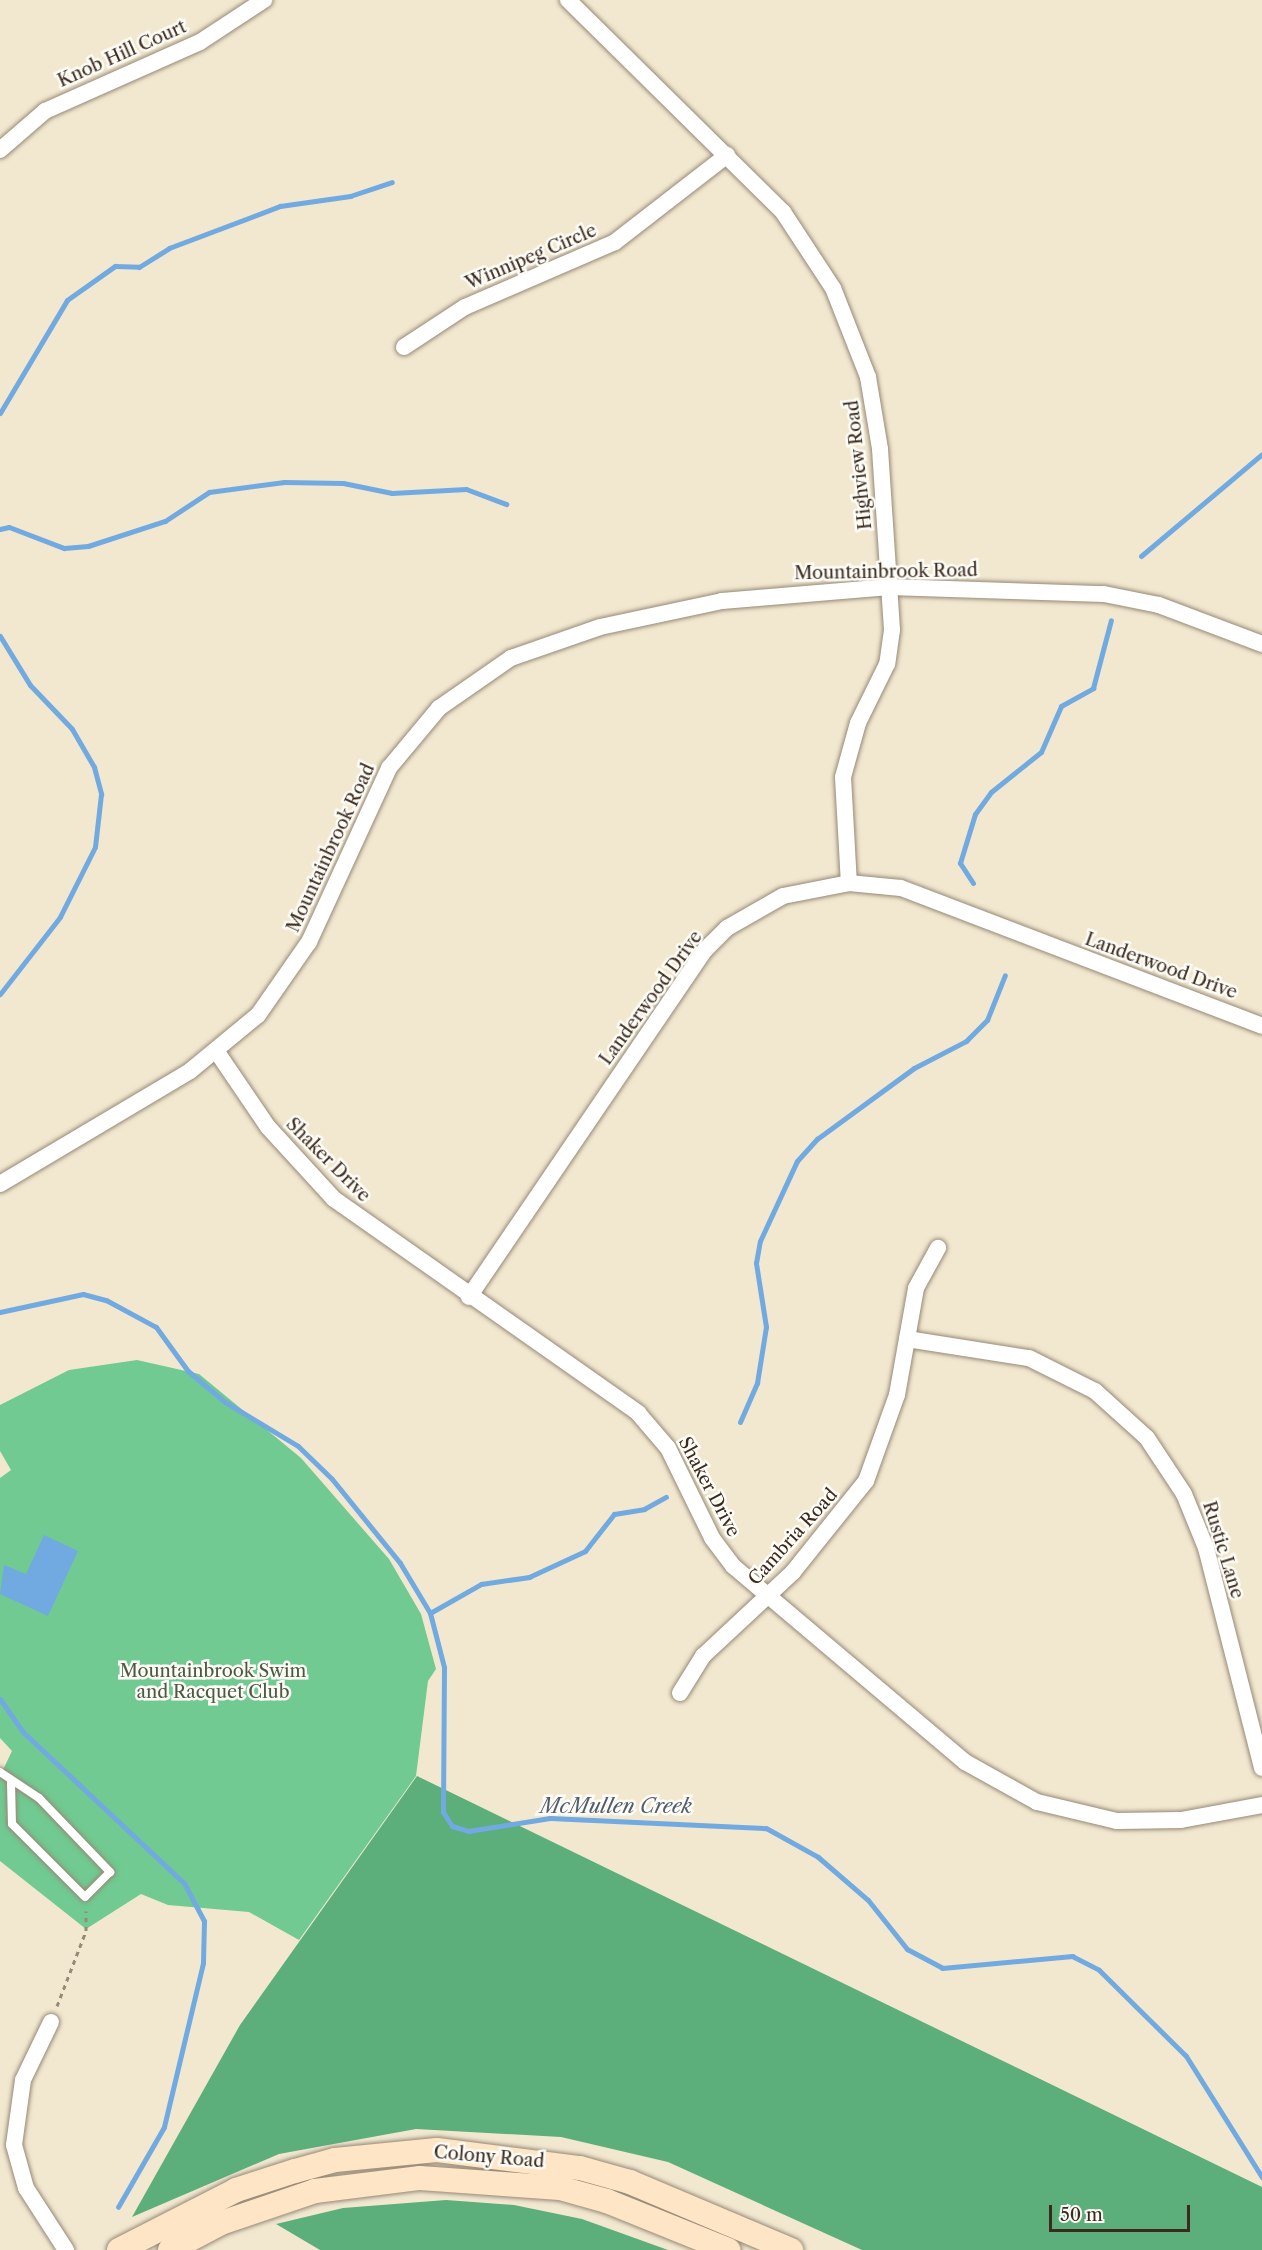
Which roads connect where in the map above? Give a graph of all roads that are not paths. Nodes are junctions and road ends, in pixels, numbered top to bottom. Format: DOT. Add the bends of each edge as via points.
graph roads {
  1 [pos="264,0"];
  2 [pos="568,0"];
  3 [pos="0,150"];
  4 [pos="727,155"];
  5 [pos="404,347"];
  6 [pos="889,588"];
  7 [pos="1262,644"];
  8 [pos="849,883"];
  9 [pos="1262,1026"];
  10 [pos="217,1052"];
  11 [pos="0,1184"];
  12 [pos="938,1248"];
  13 [pos="469,1297"];
  14 [pos="907,1339"];
  15 [pos="767,1597"];
  16 [pos="680,1693"];
  17 [pos="1262,1768"];
  18 [pos="0,1772"];
  19 [pos="11,1782"];
  20 [pos="1262,1805"];
  21 [pos="51,2022"];
  22 [pos="66,2250"];
  23 [pos="119,2250"];
  24 [pos="170,2250"];
  25 [pos="728,2250"];
  26 [pos="791,2250"];
  1 -- 3 [label="street, Knob Hill Court" via="200,42 45,111"];
  2 -- 4 [label="street, Highview Road"];
  4 -- 5 [label="street, Winnipeg Circle" via="615,242 465,307"];
  4 -- 6 [label="street, Highview Road" via="808,246 853,331 878,425"];
  6 -- 7 [label="street, Mountainbrook Road" via="1056,588 1104,594 1170,609"];
  6 -- 8 [label="street, Highview Road" via="887,664 858,723 843,777"];
  6 -- 10 [label="street, Mountainbrook Road" via="804,591 640,617 560,638 511,658 468,684 418,729 389,768 309,942 258,1015"];
  8 -- 9 [label="street, Landerwood Drive" via="917,892"];
  8 -- 13 [label="street, Landerwood Drive" via="783,896 736,922 705,951"];
  10 -- 11 [label="street, Mountainbrook Road"];
  10 -- 13 [label="street, Shaker Drive" via="268,1127 321,1186 376,1233"];
  12 -- 14 [label="street, Cambria Road" via="920,1277"];
  13 -- 15 [label="street, Shaker Drive" via="649,1424 676,1460 712,1538"];
  14 -- 15 [label="street, Cambria Road" via="887,1433 866,1481 832,1528"];
  14 -- 17 [label="street, Rustic Lane" via="1029,1358 1095,1391 1147,1438 1185,1494 1206,1548"];
  15 -- 16 [label="street, Cambria Road" via="703,1656"];
  15 -- 20 [label="street, Shaker Drive" via="965,1762 1037,1802 1107,1819 1155,1822"];
  18 -- 19 [label="lane"];
  19 -- 19 [label="lane" via="12,1824 85,1897 110,1872 39,1798"];
  21 -- 22 [label="street" via="23,2080 14,2145 26,2188"];
  23 -- 26 [label="main road, Colony Road" via="236,2190 295,2171 335,2160 437,2150 580,2168 630,2182"];
  24 -- 25 [label="main road, Colony Road" via="221,2223 315,2191 420,2178 560,2188 607,2201"];
}
